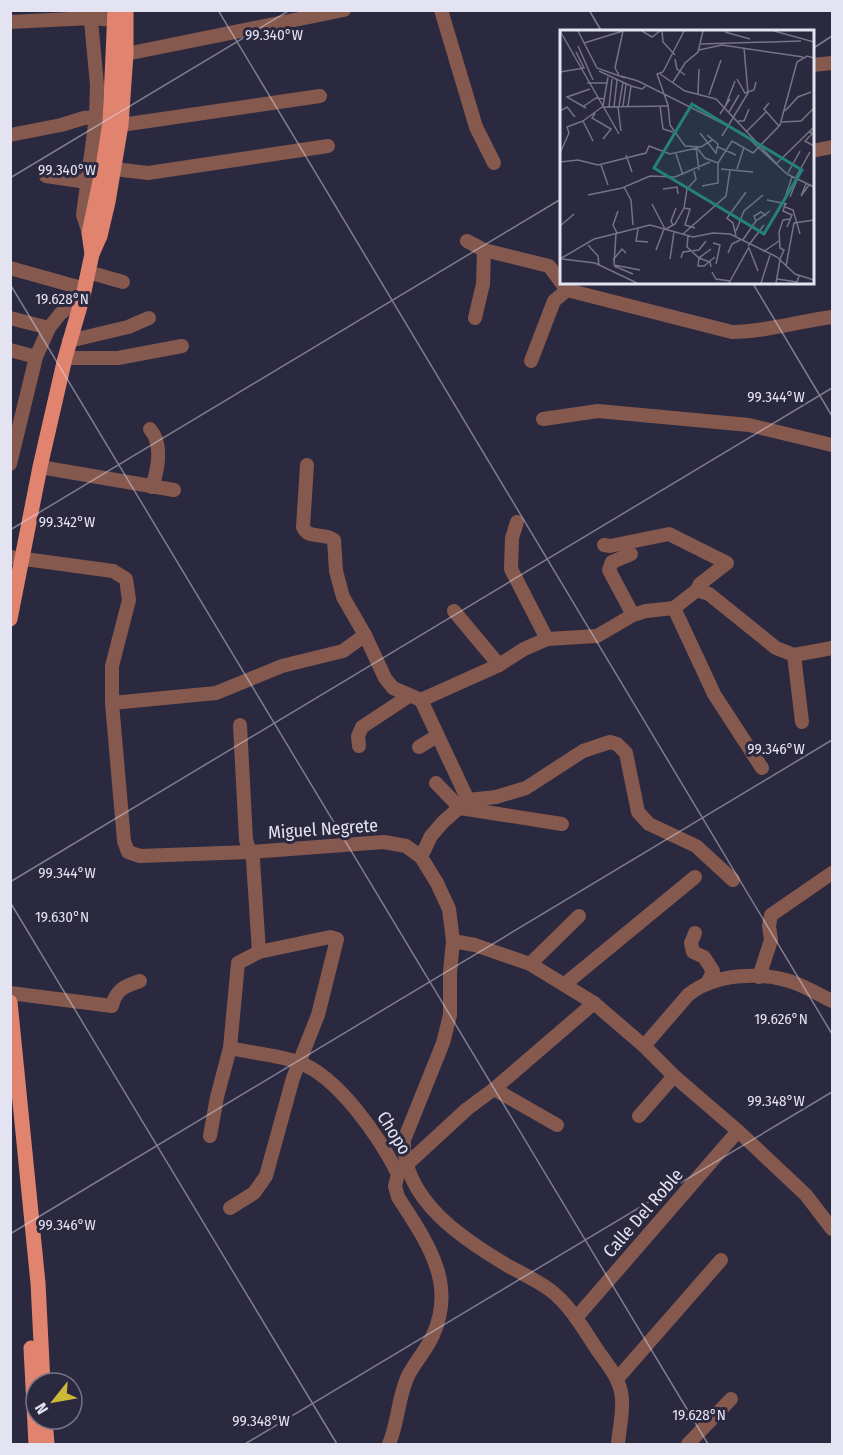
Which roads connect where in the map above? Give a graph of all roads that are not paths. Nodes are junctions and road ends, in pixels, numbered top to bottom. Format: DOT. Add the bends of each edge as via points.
graph roads {
  1 [pos="345,10"];
  2 [pos="441,10"];
  3 [pos="90,14"];
  4 [pos="119,14"];
  5 [pos="10,22"];
  6 [pos="126,54"];
  7 [pos="832,63"];
  8 [pos="813,65"];
  9 [pos="320,96"];
  10 [pos="109,121"];
  11 [pos="10,135"];
  12 [pos="328,146"];
  13 [pos="832,147"];
  14 [pos="813,151"];
  15 [pos="494,163"];
  16 [pos="114,169"];
  17 [pos="46,176"];
  18 [pos="87,182"];
  19 [pos="89,233"];
  20 [pos="467,242"];
  21 [pos="484,250"];
  22 [pos="92,254"];
  23 [pos="10,268"];
  24 [pos="88,272"];
  25 [pos="560,281"];
  26 [pos="123,282"];
  27 [pos="562,284"];
  28 [pos="567,290"];
  29 [pos="84,292"];
  30 [pos="832,317"];
  31 [pos="10,318"];
  32 [pos="149,318"];
  33 [pos="475,318"];
  34 [pos="49,328"];
  35 [pos="69,341"];
  36 [pos="182,346"];
  37 [pos="10,350"];
  38 [pos="36,357"];
  39 [pos="65,358"];
  40 [pos="531,361"];
  41 [pos="543,419"];
  42 [pos="150,429"];
  43 [pos="832,445"];
  44 [pos="10,464"];
  45 [pos="307,465"];
  46 [pos="40,467"];
  47 [pos="152,487"];
  48 [pos="174,490"];
  49 [pos="517,522"];
  50 [pos="604,545"];
  51 [pos="631,554"];
  52 [pos="16,557"];
  53 [pos="697,590"];
  54 [pos="674,608"];
  55 [pos="454,611"];
  56 [pos="633,615"];
  57 [pos="10,619"];
  58 [pos="366,635"];
  59 [pos="547,639"];
  60 [pos="832,648"];
  61 [pos="794,655"];
  62 [pos="499,665"];
  63 [pos="415,698"];
  64 [pos="112,703"];
  65 [pos="802,722"];
  66 [pos="240,725"];
  67 [pos="437,735"];
  68 [pos="359,746"];
  69 [pos="419,747"];
  70 [pos="762,768"];
  71 [pos="436,783"];
  72 [pos="464,804"];
  73 [pos="562,824"];
  74 [pos="250,852"];
  75 [pos="421,857"];
  76 [pos="832,873"];
  77 [pos="695,877"];
  78 [pos="733,880"];
  79 [pos="579,916"];
  80 [pos="695,933"];
  81 [pos="453,941"];
  82 [pos="259,952"];
  83 [pos="530,964"];
  84 [pos="759,977"];
  85 [pos="140,981"];
  86 [pos="565,984"];
  87 [pos="707,984"];
  88 [pos="10,993"];
  89 [pos="832,1001"];
  90 [pos="10,1002"];
  91 [pos="594,1003"];
  92 [pos="644,1046"];
  93 [pos="230,1048"];
  94 [pos="299,1062"];
  95 [pos="674,1076"];
  96 [pos="494,1089"];
  97 [pos="10,1094"];
  98 [pos="639,1116"];
  99 [pos="556,1125"];
  100 [pos="738,1131"];
  101 [pos="210,1136"];
  102 [pos="408,1163"];
  103 [pos="398,1174"];
  104 [pos="230,1208"];
  105 [pos="832,1229"];
  106 [pos="721,1260"];
  107 [pos="33,1284"];
  108 [pos="576,1318"];
  109 [pos="42,1371"];
  110 [pos="617,1379"];
  111 [pos="731,1398"];
  112 [pos="393,1443"];
  113 [pos="694,1443"];
  114 [pos="36,1444"];
  115 [pos="618,1444"];
  1 -- 6 [label="street"];
  2 -- 15 [label="street" via="476,127"];
  3 -- 4 [label="street"];
  3 -- 5 [label="street"];
  3 -- 10 [label="street" via="97,85"];
  4 -- 6 [label="main road"];
  4 -- 10 [label="main road"];
  6 -- 10 [label="main road"];
  7 -- 8 [label="street"];
  9 -- 10 [label="street"];
  10 -- 11 [label="street" via="84,118"];
  10 -- 16 [label="main road"];
  10 -- 18 [label="street"];
  10 -- 19 [label="main road"];
  12 -- 16 [label="street" via="148,173"];
  13 -- 14 [label="street"];
  16 -- 22 [label="main road" via="100,236"];
  17 -- 18 [label="street"];
  18 -- 19 [label="street" via="83,215"];
  19 -- 22 [label="main road"];
  20 -- 21 [label="street"];
  21 -- 25 [label="street" via="549,266"];
  21 -- 33 [label="street" via="483,284"];
  22 -- 24 [label="main road"];
  23 -- 29 [label="street"];
  24 -- 26 [label="street"];
  24 -- 29 [label="main road"];
  27 -- 28 [label="street"];
  28 -- 30 [label="street" via="732,332 754,332"];
  28 -- 40 [label="street" via="554,300"];
  29 -- 34 [label="street"];
  29 -- 35 [label="main road"];
  31 -- 34 [label="street"];
  32 -- 35 [label="street"];
  34 -- 38 [label="street"];
  35 -- 39 [label="main road"];
  36 -- 39 [label="street" via="118,358"];
  37 -- 38 [label="street"];
  38 -- 44 [label="street"];
  39 -- 46 [label="main road"];
  41 -- 43 [label="street" via="598,411 748,425"];
  42 -- 47 [label="street" via="158,444 157,473"];
  45 -- 58 [label="street" via="304,531 334,540 336,572 343,597"];
  46 -- 47 [label="street"];
  46 -- 52 [label="main road"];
  47 -- 48 [label="street"];
  49 -- 59 [label="street" via="511,569"];
  50 -- 53 [label="street" via="669,534 727,563"];
  51 -- 56 [label="street" via="612,562 609,570"];
  52 -- 57 [label="main road"];
  52 -- 64 [label="street, Miguel Negrete" via="113,571 126,579 129,600 112,666"];
  53 -- 54 [label="street"];
  53 -- 61 [label="street" via="709,594 776,648"];
  54 -- 56 [label="street"];
  54 -- 70 [label="street" via="714,694"];
  55 -- 62 [label="street"];
  56 -- 59 [label="street" via="597,636"];
  58 -- 63 [label="street" via="385,678 393,688"];
  58 -- 64 [label="street" via="343,651 282,666 216,693"];
  59 -- 62 [label="street"];
  60 -- 61 [label="street"];
  61 -- 65 [label="street"];
  62 -- 63 [label="street"];
  63 -- 67 [label="street"];
  63 -- 68 [label="street" via="362,726"];
  64 -- 74 [label="street, Miguel Negrete" via="128,852 140,856"];
  66 -- 74 [label="street" via="246,840"];
  67 -- 69 [label="street"];
  67 -- 72 [label="street"];
  71 -- 72 [label="street"];
  72 -- 73 [label="street"];
  72 -- 75 [label="street" via="431,836"];
  72 -- 78 [label="street" via="526,788 583,751 610,742 626,753 638,812 649,825 696,846"];
  74 -- 75 [label="street, Miguel Negrete" via="384,842 406,846"];
  74 -- 82 [label="street"];
  75 -- 81 [label="street" via="449,909"];
  76 -- 84 [label="street" via="771,915 771,940"];
  77 -- 86 [label="street"];
  79 -- 83 [label="street"];
  80 -- 87 [label="street" via="693,952 704,957 713,970"];
  81 -- 83 [label="street"];
  81 -- 102 [label="street" via="450,1015 443,1043 404,1140"];
  82 -- 93 [label="street" via="238,963"];
  82 -- 94 [label="street" via="330,937 337,939 318,1015"];
  83 -- 86 [label="street"];
  84 -- 87 [label="street" via="735,977"];
  84 -- 89 [label="street" via="795,983"];
  85 -- 88 [label="street" via="121,987 112,1006"];
  86 -- 91 [label="street"];
  87 -- 92 [label="street" via="688,995"];
  90 -- 107 [label="main road"];
  91 -- 92 [label="street"];
  91 -- 96 [label="street"];
  92 -- 95 [label="street"];
  93 -- 94 [label="street, Chopo"];
  93 -- 101 [label="street"];
  94 -- 103 [label="street, Chopo" via="318,1074 366,1121"];
  94 -- 104 [label="street" via="266,1176 254,1193"];
  95 -- 98 [label="street"];
  95 -- 100 [label="street"];
  96 -- 99 [label="street"];
  96 -- 102 [label="street"];
  97 -- 107 [label="main road"];
  100 -- 105 [label="street" via="806,1195"];
  100 -- 108 [label="street, Calle Del Roble"];
  102 -- 103 [label="street"];
  102 -- 108 [label="street" via="415,1184 443,1220 465,1238 550,1290"];
  103 -- 112 [label="street, Chopo" via="398,1197 432,1254 442,1279 442,1302 440,1321 402,1389"];
  106 -- 110 [label="street"];
  107 -- 109 [label="main road"];
  107 -- 114 [label="main road"];
  108 -- 110 [label="street"];
  110 -- 115 [label="street" via="622,1398"];
  111 -- 113 [label="street"];
}
